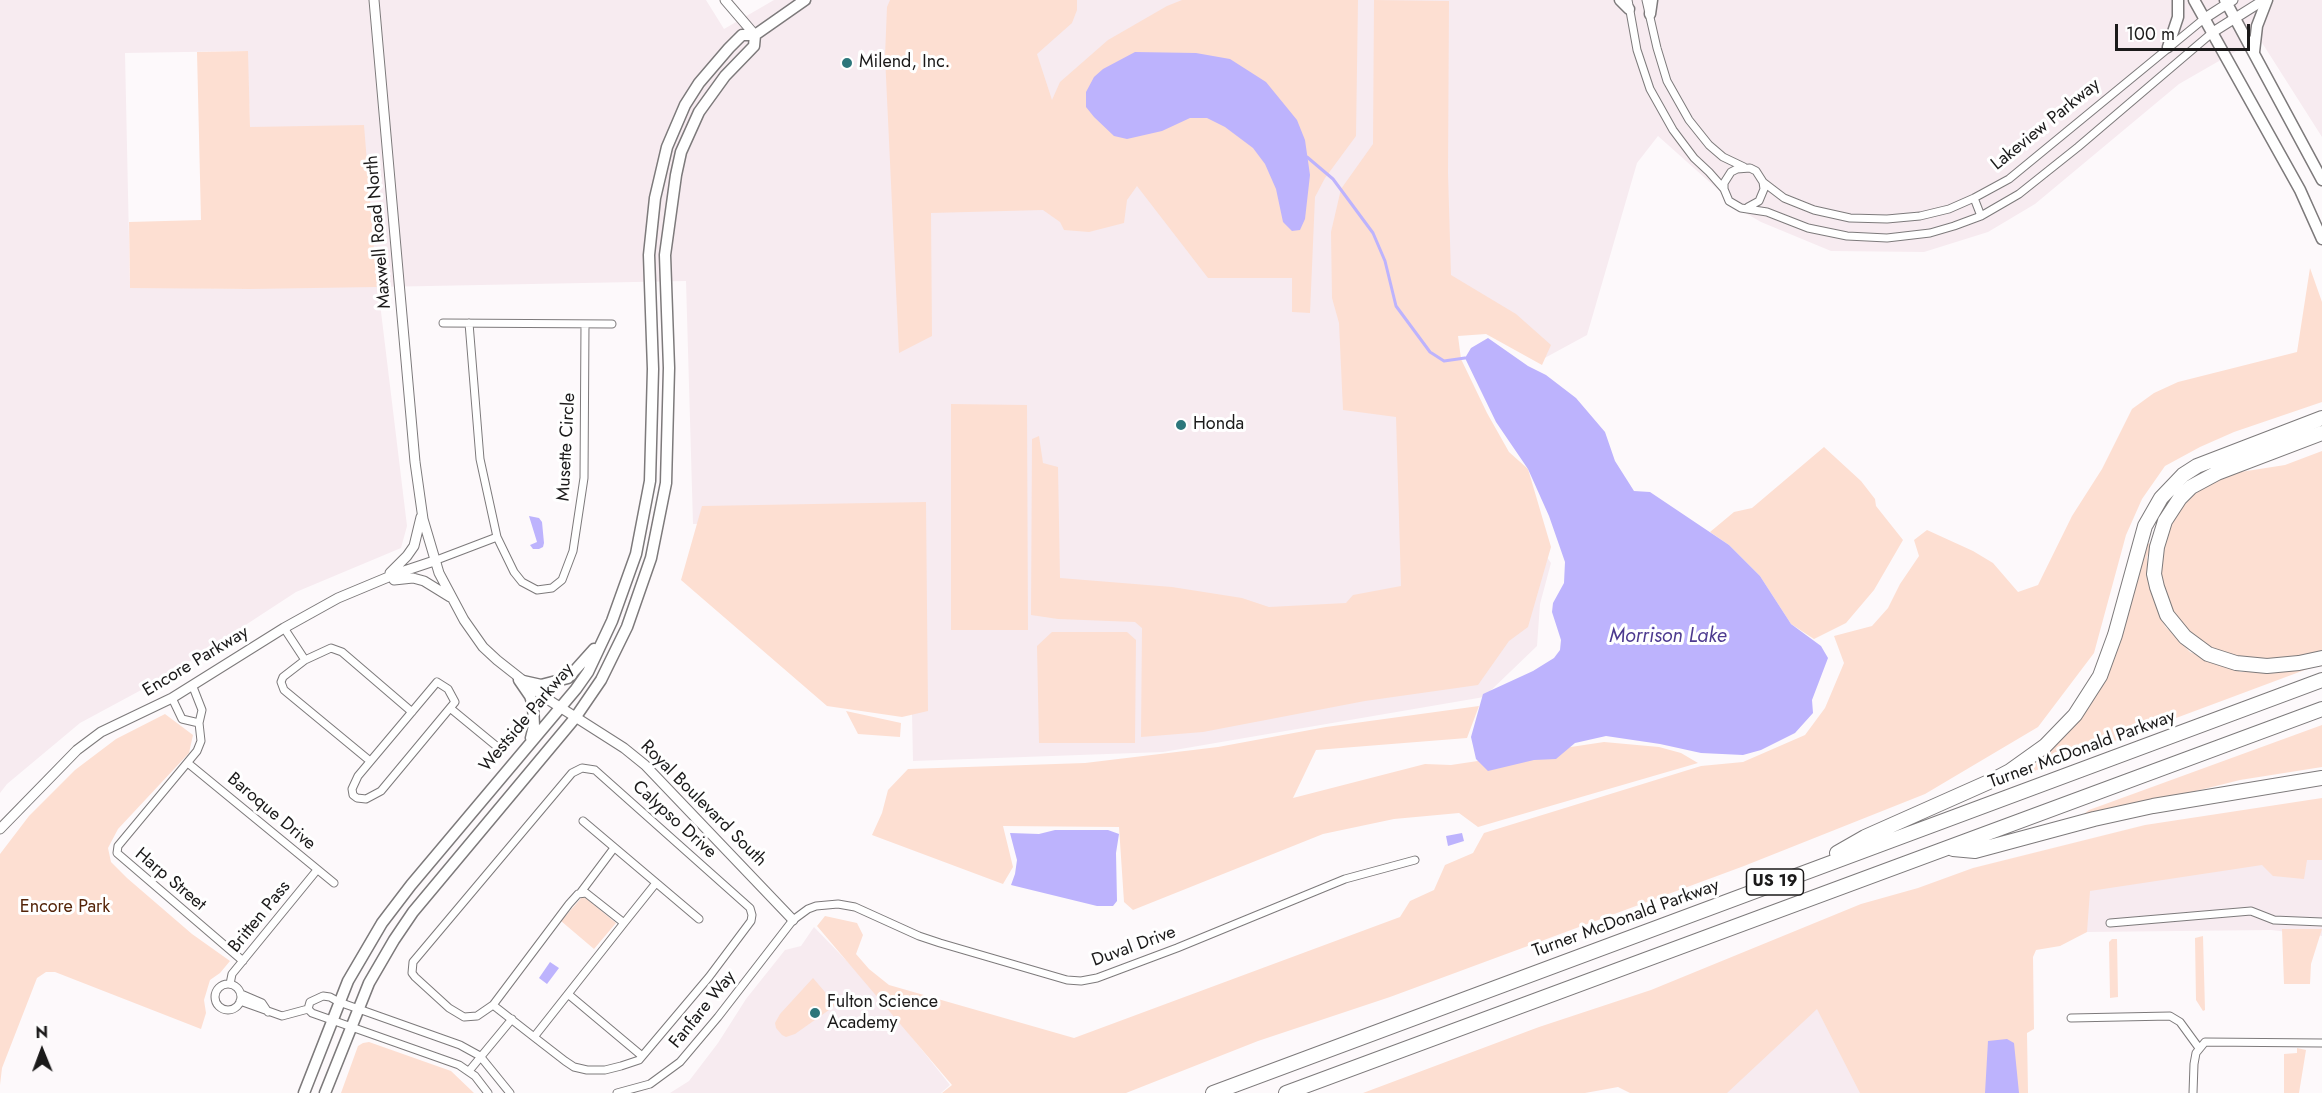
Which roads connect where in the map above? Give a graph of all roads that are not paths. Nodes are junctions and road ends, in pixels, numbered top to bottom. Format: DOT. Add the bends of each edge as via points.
graph roads {
  1 [pos="374,0"];
  2 [pos="725,0"];
  3 [pos="805,0"];
  4 [pos="1620,0"];
  5 [pos="1646,0"];
  6 [pos="1652,0"];
  7 [pos="2178,0"];
  8 [pos="2194,0"];
  9 [pos="2265,0"];
  10 [pos="2228,1"];
  11 [pos="1628,4"];
  12 [pos="1650,14"];
  13 [pos="2205,18"];
  14 [pos="2235,18"];
  15 [pos="2213,32"];
  16 [pos="755,34"];
  17 [pos="2168,47"];
  18 [pos="2254,52"];
  19 [pos="1744,168"];
  20 [pos="2322,180"];
  21 [pos="1763,182"];
  22 [pos="1724,189"];
  23 [pos="1974,198"];
  24 [pos="1748,207"];
  25 [pos="1981,216"];
  26 [pos="2322,239"];
  27 [pos="443,323"];
  28 [pos="469,323"];
  29 [pos="585,324"];
  30 [pos="612,324"];
  31 [pos="2322,418"];
  32 [pos="2320,434"];
  33 [pos="415,462"];
  34 [pos="422,511"];
  35 [pos="497,537"];
  36 [pos="434,561"];
  37 [pos="384,578"];
  38 [pos="346,595"];
  39 [pos="452,598"];
  40 [pos="284,628"];
  41 [pos="609,630"];
  42 [pos="2322,658"];
  43 [pos="305,660"];
  44 [pos="520,679"];
  45 [pos="2322,680"];
  46 [pos="192,687"];
  47 [pos="172,698"];
  48 [pos="559,707"];
  49 [pos="450,708"];
  50 [pos="2322,709"];
  51 [pos="412,712"];
  52 [pos="575,718"];
  53 [pos="199,723"];
  54 [pos="529,743"];
  55 [pos="495,746"];
  56 [pos="370,761"];
  57 [pos="189,764"];
  58 [pos="2322,778"];
  59 [pos="583,821"];
  60 [pos="0,829"];
  61 [pos="614,848"];
  62 [pos="1948,848"];
  63 [pos="1415,860"];
  64 [pos="317,870"];
  65 [pos="1801,873"];
  66 [pos="334,883"];
  67 [pos="656,883"];
  68 [pos="581,892"];
  69 [pos="699,919"];
  70 [pos="793,920"];
  71 [pos="2322,922"];
  72 [pos="624,923"];
  73 [pos="2110,923"];
  74 [pos="243,961"];
  75 [pos="230,984"];
  76 [pos="568,994"];
  77 [pos="241,997"];
  78 [pos="339,1002"];
  79 [pos="493,1005"];
  80 [pos="308,1009"];
  81 [pos="358,1009"];
  82 [pos="2071,1018"];
  83 [pos="512,1019"];
  84 [pos="332,1020"];
  85 [pos="350,1026"];
  86 [pos="534,1037"];
  87 [pos="2321,1043"];
  88 [pos="2199,1048"];
  89 [pos="480,1056"];
  90 [pos="642,1056"];
  91 [pos="469,1071"];
  92 [pos="304,1093"];
  93 [pos="325,1093"];
  94 [pos="488,1093"];
  95 [pos="510,1093"];
  96 [pos="618,1093"];
  97 [pos="1213,1093"];
  98 [pos="1286,1093"];
  99 [pos="2193,1093"];
  1 -- 33 [label="street, Maxwell Road North"];
  2 -- 16 [label="street"];
  3 -- 16 [label="main road, Westside Parkway"];
  4 -- 11 [label="main road"];
  5 -- 12 [label="street"];
  6 -- 12 [label="main road"];
  7 -- 17 [label="main road" via="2178,17"];
  8 -- 13 [label="main road"];
  9 -- 14 [label="street"];
  9 -- 18 [label="main road"];
  10 -- 13 [label="street, Lakeview Parkway"];
  10 -- 14 [label="main road"];
  11 -- 22 [label="street" via="1650,89 1680,140"];
  12 -- 19 [label="street" via="1667,81 1689,120 1709,145"];
  13 -- 15 [label="main road"];
  13 -- 17 [label="street, Lakeview Parkway"];
  14 -- 15 [label="street"];
  14 -- 18 [label="main road"];
  15 -- 25 [label="street, Lakeview Parkway" via="2057,165"];
  15 -- 26 [label="main road" via="2300,190"];
  16 -- 41 [label="main road, Westside Parkway" via="742,35 699,83 676,125 660,171 649,255 653,369 650,481 636,554"];
  16 -- 52 [label="main road, Westside Parkway" via="754,46 699,112 681,152 670,201 665,255 669,427 666,483 651,558 627,627 601,680"];
  17 -- 23 [label="street, Lakeview Parkway" via="2009,179"];
  18 -- 20 [label="main road"];
  19 -- 21 [label="street" via="1756,171"];
  19 -- 22 [label="street" via="1731,172"];
  21 -- 23 [label="street, Lakeview Parkway" via="1784,198 1850,218 1920,216"];
  21 -- 24 [label="street" via="1759,201"];
  22 -- 24 [label="street" via="1734,206"];
  23 -- 25 [label="street"];
  24 -- 25 [label="street, Lakeview Parkway" via="1808,228 1847,236 1887,238 1930,233"];
  27 -- 28 [label="street"];
  28 -- 29 [label="street"];
  28 -- 35 [label="street, Musette Circle" via="480,459"];
  29 -- 30 [label="street"];
  29 -- 35 [label="street, Musette Circle" via="584,478 573,550 562,580 552,588 537,590 522,582"];
  31 -- 65 [label="highway" via="2211,459 2183,475 2166,492 2145,526 2100,676 2075,715 2045,746 1991,781 1865,837"];
  32 -- 42 [label="highway" via="2217,472 2191,487 2165,520 2154,574 2167,615 2185,637 2208,654 2236,663 2266,666"];
  33 -- 34 [label="street, Royal Boulevard South"];
  34 -- 36 [label="street, Royal Boulevard South"];
  34 -- 37 [label="street" via="414,546"];
  35 -- 36 [label="street"];
  36 -- 37 [label="street, Encore Parkway"];
  36 -- 39 [label="street, Royal Boulevard South"];
  37 -- 38 [label="street, Encore Parkway"];
  38 -- 39 [label="street" via="413,578"];
  38 -- 40 [label="street, Encore Parkway"];
  39 -- 44 [label="street, Royal Boulevard South" via="483,646"];
  40 -- 43 [label="street"];
  40 -- 46 [label="street, Encore Parkway"];
  41 -- 44 [label="main road" via="568,678 541,685"];
  41 -- 48 [label="main road, Westside Parkway" via="588,672"];
  43 -- 51 [label="street" via="331,648 342,652"];
  43 -- 56 [label="street" via="283,677 284,690"];
  44 -- 48 [label="street, Royal Boulevard South"];
  44 -- 54 [label="main road" via="533,705 534,726"];
  45 -- 65 [label="highway, Turner McDonald Parkway / US 19"];
  46 -- 47 [label="street, Encore Parkway"];
  46 -- 53 [label="street, Harp Street" via="202,710"];
  47 -- 53 [label="street" via="182,719"];
  47 -- 60 [label="street, Encore Parkway" via="101,732 77,750"];
  48 -- 52 [label="street, Royal Boulevard South"];
  48 -- 54 [label="main road, Westside Parkway"];
  49 -- 51 [label="street" via="455,702 448,689 437,682"];
  49 -- 55 [label="street"];
  49 -- 56 [label="street" via="381,791 366,799 357,798 353,795 353,784"];
  50 -- 62 [label="highway, US 19"];
  51 -- 56 [label="street"];
  52 -- 70 [label="street, Royal Boulevard South" via="645,765"];
  52 -- 81 [label="main road, Westside Parkway" via="413,912 377,967"];
  53 -- 57 [label="street, Harp Street" via="201,741"];
  54 -- 78 [label="main road, Westside Parkway" via="390,911"];
  57 -- 64 [label="street, Baroque Drive"];
  57 -- 74 [label="street, Harp Street" via="118,846 117,853"];
  58 -- 62 [label="highway" via="2153,806 1975,851"];
  59 -- 61 [label="street"];
  61 -- 67 [label="street"];
  61 -- 68 [label="street"];
  62 -- 98 [label="highway, US 19"];
  63 -- 70 [label="street, Duval Drive" via="1346,879 1177,948 1081,981 940,943 855,907 816,906"];
  64 -- 66 [label="street, Baroque Drive"];
  64 -- 74 [label="street, Britten Pass"];
  65 -- 97 [label="highway, Turner McDonald Parkway / US 19"];
  67 -- 69 [label="street"];
  67 -- 72 [label="street"];
  68 -- 72 [label="street"];
  68 -- 79 [label="street"];
  70 -- 96 [label="street, Fanfare Way" via="680,1062 650,1084"];
  71 -- 73 [label="street" via="2274,920 2251,911"];
  72 -- 76 [label="street"];
  74 -- 75 [label="street, Britten Pass" via="232,974"];
  75 -- 77 [label="street"];
  75 -- 77 [label="street" via="216,992 218,1004 229,1010 237,1007"];
  76 -- 86 [label="street"];
  76 -- 90 [label="street"];
  77 -- 80 [label="street" via="282,1016"];
  78 -- 80 [label="street" via="322,996 315,998"];
  78 -- 81 [label="street"];
  78 -- 84 [label="main road, Westside Parkway"];
  79 -- 83 [label="street, Calypso Drive"];
  79 -- 90 [label="street, Calypso Drive" via="477,1016 457,1014 415,977 412,962 572,773 582,768 595,770 750,908 752,915 748,927 709,977"];
  80 -- 84 [label="street"];
  81 -- 85 [label="main road, Westside Parkway"];
  81 -- 89 [label="street" via="460,1045"];
  82 -- 88 [label="street" via="2170,1016 2180,1022"];
  83 -- 86 [label="street, Calypso Drive"];
  83 -- 89 [label="street"];
  84 -- 85 [label="street"];
  84 -- 92 [label="main road, Westside Parkway"];
  85 -- 91 [label="street" via="449,1060"];
  85 -- 93 [label="main road, Westside Parkway"];
  86 -- 90 [label="street, Calypso Drive" via="565,1061 587,1070 605,1070"];
  87 -- 88 [label="street" via="2205,1042"];
  88 -- 99 [label="street" via="2193,1064"];
  89 -- 91 [label="street"];
  89 -- 95 [label="street"];
  91 -- 94 [label="street"];
}
